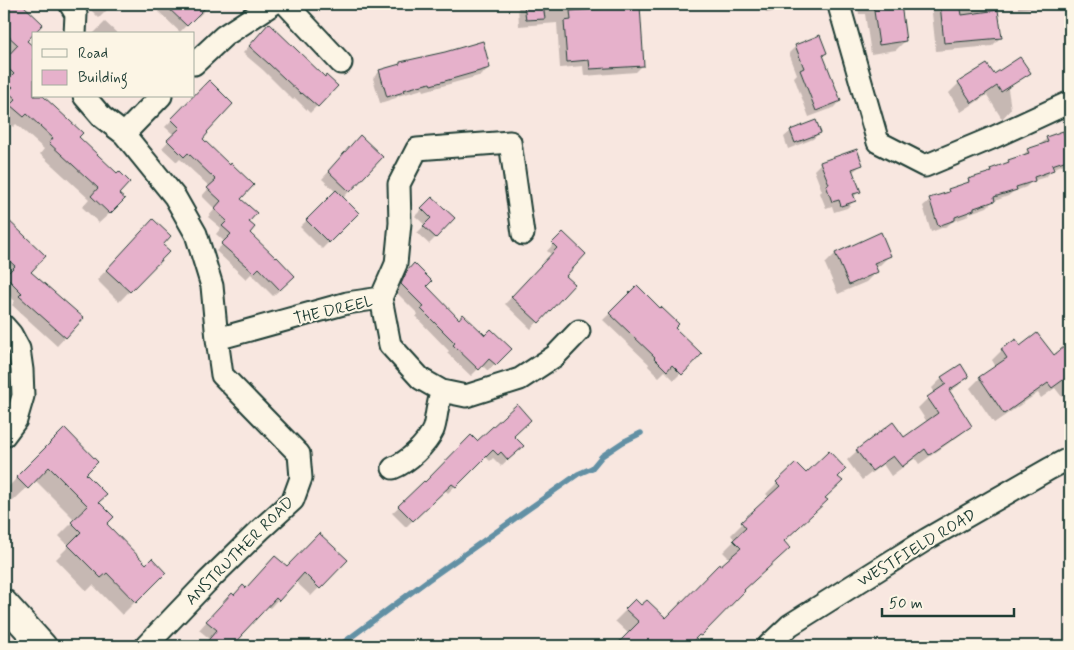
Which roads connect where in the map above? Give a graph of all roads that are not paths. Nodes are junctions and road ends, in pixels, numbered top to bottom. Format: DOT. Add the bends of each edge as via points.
graph roads {
  1 [pos="70,4"];
  2 [pos="273,4"];
  3 [pos="286,4"];
  4 [pos="840,8"];
  5 [pos="74,32"];
  6 [pos="195,63"];
  7 [pos="341,63"];
  8 [pos="86,98"];
  9 [pos="159,98"];
  10 [pos="1070,102"];
  11 [pos="124,134"];
  12 [pos="523,234"];
  13 [pos="380,298"];
  14 [pos="4,326"];
  15 [pos="579,331"];
  16 [pos="216,339"];
  17 [pos="442,391"];
  18 [pos="4,436"];
  19 [pos="1070,458"];
  20 [pos="393,468"];
  21 [pos="4,603"];
  22 [pos="43,646"];
  23 [pos="146,646"];
  24 [pos="768,646"];
  1 -- 5 [label="street" via="76,14"];
  2 -- 6 [label="street" via="224,36"];
  3 -- 7 [label="street"];
  4 -- 10 [label="street" via="878,142 925,166"];
  8 -- 11 [label="street, ANSTRUTHER ROAD" via="102,117"];
  9 -- 11 [label="street"];
  11 -- 16 [label="street, ANSTRUTHER ROAD" via="175,197 196,234 212,286"];
  12 -- 13 [label="street, THE DREEL" via="510,142 417,149 399,184 396,264"];
  13 -- 16 [label="street, THE DREEL"];
  13 -- 17 [label="street" via="390,345 421,379"];
  14 -- 18 [label="street" via="19,349 24,396 16,420"];
  15 -- 17 [label="street" via="555,356 520,379 466,396"];
  16 -- 23 [label="street, ANSTRUTHER ROAD" via="222,375 299,454 301,478 293,500"];
  17 -- 20 [label="street" via="432,431 426,441 403,464"];
  19 -- 24 [label="street, WESTFIELD ROAD" via="919,544 790,626"];
  21 -- 22 [label="main road"];
}
